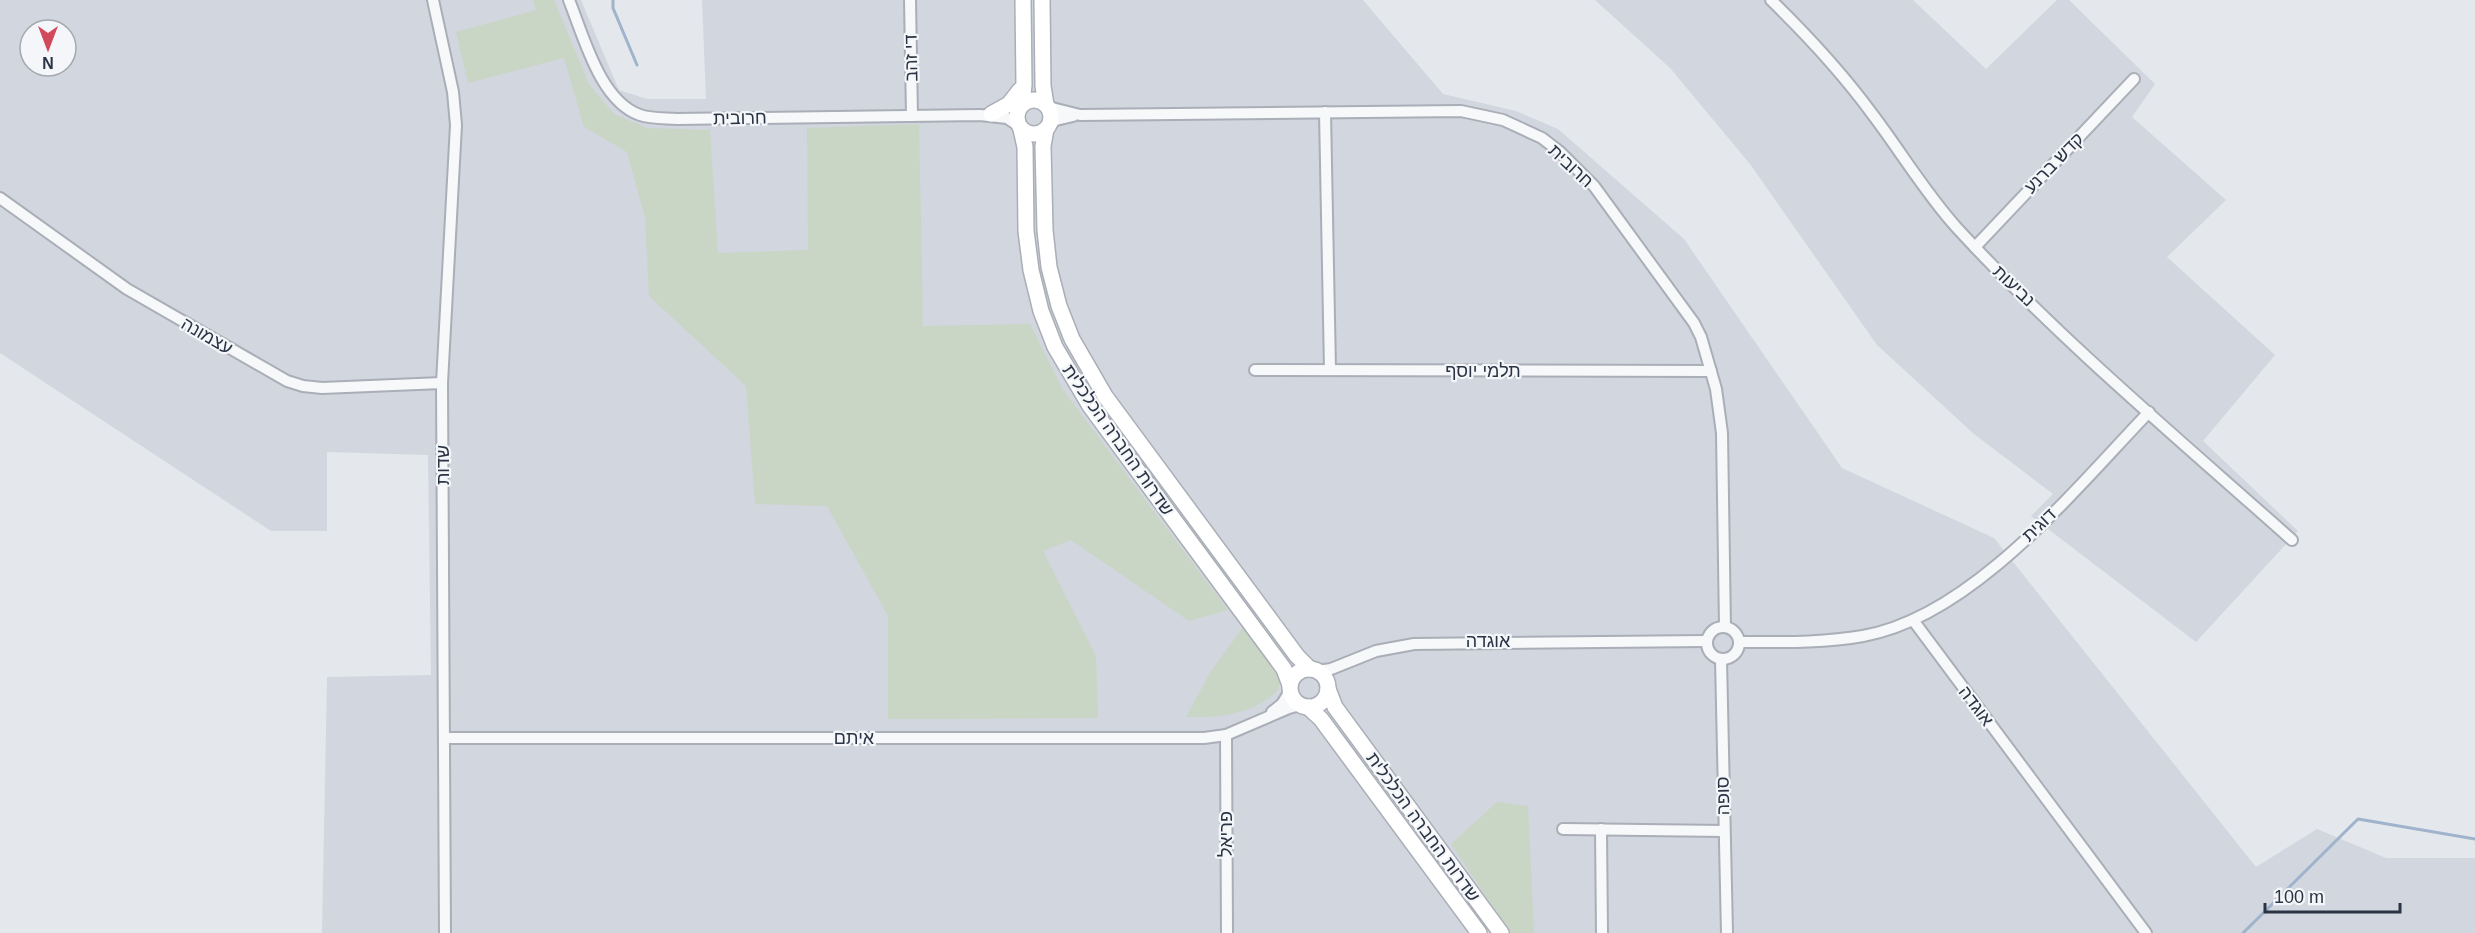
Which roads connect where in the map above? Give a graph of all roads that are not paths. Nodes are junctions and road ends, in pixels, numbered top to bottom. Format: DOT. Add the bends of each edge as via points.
graph roads {
  1 [pos="433,0"];
  2 [pos="569,0"];
  3 [pos="909,0"];
  4 [pos="1023,0"];
  5 [pos="1042,0"];
  6 [pos="1771,0"];
  7 [pos="1024,72"];
  8 [pos="2134,79"];
  9 [pos="1020,106"];
  10 [pos="1047,106"];
  11 [pos="1325,112"];
  12 [pos="985,115"];
  13 [pos="1080,115"];
  14 [pos="912,116"];
  15 [pos="1020,127"];
  16 [pos="1047,128"];
  17 [pos="0,198"];
  18 [pos="1975,247"];
  19 [pos="1255,370"];
  20 [pos="1330,370"];
  21 [pos="1711,371"];
  22 [pos="442,383"];
  23 [pos="2149,412"];
  24 [pos="2292,540"];
  25 [pos="1913,620"];
  26 [pos="1725,627"];
  27 [pos="1707,641"];
  28 [pos="1740,642"];
  29 [pos="1721,659"];
  30 [pos="1321,678"];
  31 [pos="1290,688"];
  32 [pos="1304,706"];
  33 [pos="1260,721"];
  34 [pos="1226,735"];
  35 [pos="444,738"];
  36 [pos="1563,829"];
  37 [pos="1601,830"];
  38 [pos="1724,831"];
  39 [pos="445,933"];
  40 [pos="1227,933"];
  41 [pos="1479,933"];
  42 [pos="1501,933"];
  43 [pos="1602,933"];
  44 [pos="1727,933"];
  45 [pos="2146,933"];
  1 -- 22 [label="street, שדות" via="456,125"];
  2 -- 14 [label="street, חרובית" via="606,86 627,108 641,115 677,119"];
  3 -- 14 [label="street, די זהב"];
  4 -- 7 [label="main road"];
  5 -- 10 [label="main road" via="1043,86"];
  6 -- 18 [label="street, נביעות" via="1839,72 1937,204"];
  7 -- 9 [label="main road"];
  7 -- 12 [label="main road" via="1015,99"];
  8 -- 18 [label="street, קדש ברנע"];
  9 -- 10 [label="main road" via="1036,100"];
  9 -- 12 [label="street, חרובית"];
  9 -- 15 [label="main road" via="1016,117"];
  10 -- 13 [label="street, חרובית"];
  10 -- 16 [label="main road" via="1051,117"];
  11 -- 13 [label="street, חרובית"];
  11 -- 20 [label="street"];
  11 -- 21 [label="street, חרובית" via="1461,111 1503,120 1542,138 1594,186 1681,303 1701,338"];
  12 -- 14 [label="street, חרובית"];
  12 -- 15 [label="street, חרובית" via="1007,118"];
  13 -- 16 [label="street, חרובית" via="1056,120"];
  15 -- 16 [label="main road" via="1031,134"];
  15 -- 31 [label="main road, שדרות החברה הכלכלית" via="1025,147 1030,261 1041,311 1055,347 1090,406 1284,669"];
  16 -- 30 [label="main road, שדרות החברה הכלכלית" via="1043,146 1047,249 1059,306 1072,339 1105,396 1298,656"];
  17 -- 22 [label="street, עצמונה" via="127,289 287,381 322,388"];
  18 -- 23 [label="street, נביעות"];
  19 -- 20 [label="street, תלמי יוסף"];
  20 -- 21 [label="street, תלמי יוסף"];
  21 -- 26 [label="street, חרובית" via="1722,433"];
  22 -- 35 [label="street, שדות"];
  23 -- 24 [label="street, נביעות"];
  23 -- 25 [label="street, דוגית" via="2048,517 1988,572"];
  25 -- 28 [label="street" via="1863,636"];
  25 -- 45 [label="street, אוגדה"];
  26 -- 27 [label="street" via="1715,628"];
  26 -- 28 [label="street" via="1735,632"];
  27 -- 29 [label="street" via="1709,651"];
  27 -- 30 [label="street, אוגדה" via="1414,644 1376,651"];
  28 -- 29 [label="street" via="1735,655"];
  29 -- 38 [label="street, סופה"];
  30 -- 31 [label="main road" via="1295,675"];
  30 -- 32 [label="main road" via="1327,695 1319,704"];
  30 -- 42 [label="main road, שדרות החברה הכלכלית" via="1335,707"];
  31 -- 32 [label="main road" via="1295,702"];
  31 -- 33 [label="street, איתם" via="1282,704"];
  32 -- 33 [label="street, איתם"];
  32 -- 41 [label="main road, שדרות החברה הכלכלית" via="1321,719"];
  33 -- 34 [label="street, איתם"];
  34 -- 35 [label="street, איתם"];
  34 -- 40 [label="street, פריאל"];
  35 -- 39 [label="street, שדות"];
  36 -- 37 [label="street"];
  37 -- 38 [label="street"];
  37 -- 43 [label="street"];
  38 -- 44 [label="street, סופה"];
}
